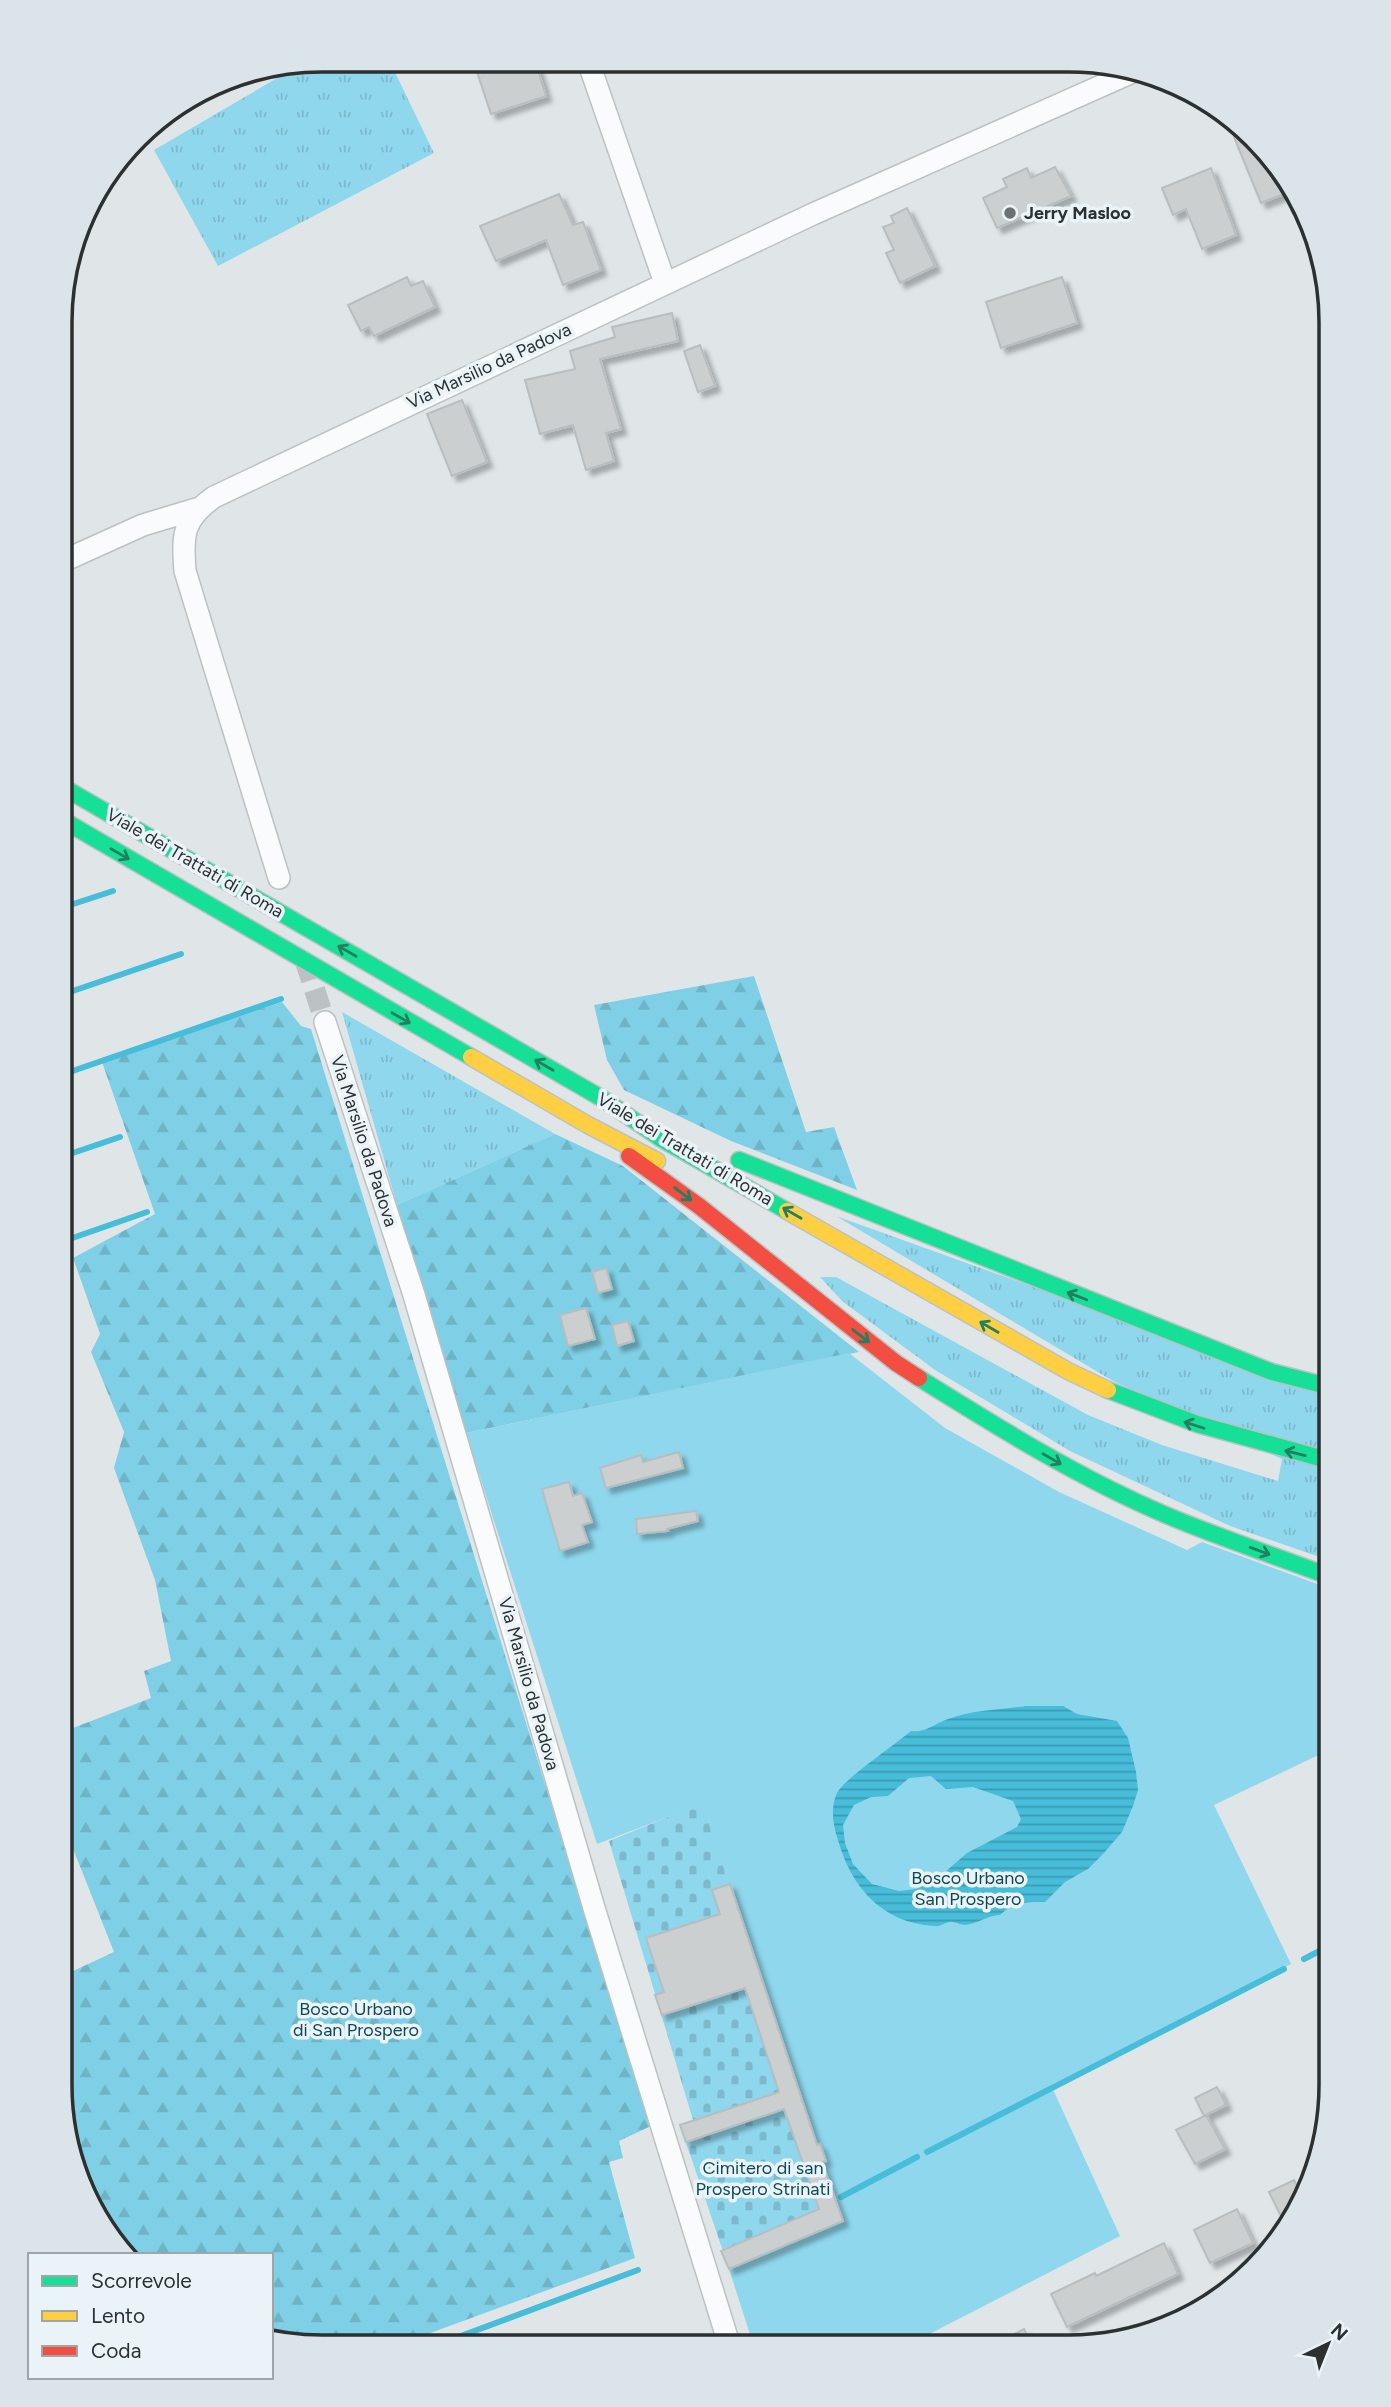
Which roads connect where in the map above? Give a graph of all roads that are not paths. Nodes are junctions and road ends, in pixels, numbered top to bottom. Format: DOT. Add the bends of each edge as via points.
graph roads {
  1 [pos="592,72"];
  2 [pos="1120,77"];
  3 [pos="665,283"];
  4 [pos="196,509"];
  5 [pos="72,557"];
  6 [pos="72,792"];
  7 [pos="72,825"];
  8 [pos="279,878"];
  9 [pos="325,1022"];
  10 [pos="603,1099"];
  11 [pos="588,1125"];
  12 [pos="686,1177"];
  13 [pos="1141,1319"];
  14 [pos="1319,1370"];
  15 [pos="1319,1384"];
  16 [pos="1319,1458"];
  17 [pos="1319,1572"];
  18 [pos="726,2335"];
  1 -- 3 [label="street"];
  2 -- 3 [label="street, Via Marsilio da Padova"];
  3 -- 4 [label="street, Via Marsilio da Padova"];
  4 -- 5 [label="street, Via Marsilio da Padova" via="143,525"];
  4 -- 8 [label="street" via="186,530 185,571"];
  10 -- 6 [label="highway, Viale dei Trattati di Roma, one-way"];
  7 -- 11 [label="highway, Viale dei Trattati di Roma, one-way"];
  9 -- 18 [label="street, Via Marsilio da Padova" via="414,1295"];
  13 -- 10 [label="highway, one-way" via="714,1149"];
  16 -- 10 [label="highway, Viale dei Trattati di Roma, one-way" via="1197,1426 1105,1390 660,1138"];
  11 -- 12 [label="highway, Viale dei Trattati di Roma"];
  11 -- 17 [label="highway, one-way" via="699,1206 896,1363 1010,1435 1166,1515"];
  13 -- 14 [label="highway" via="1282,1363"];
  13 -- 15 [label="highway" via="1272,1372"];
}
